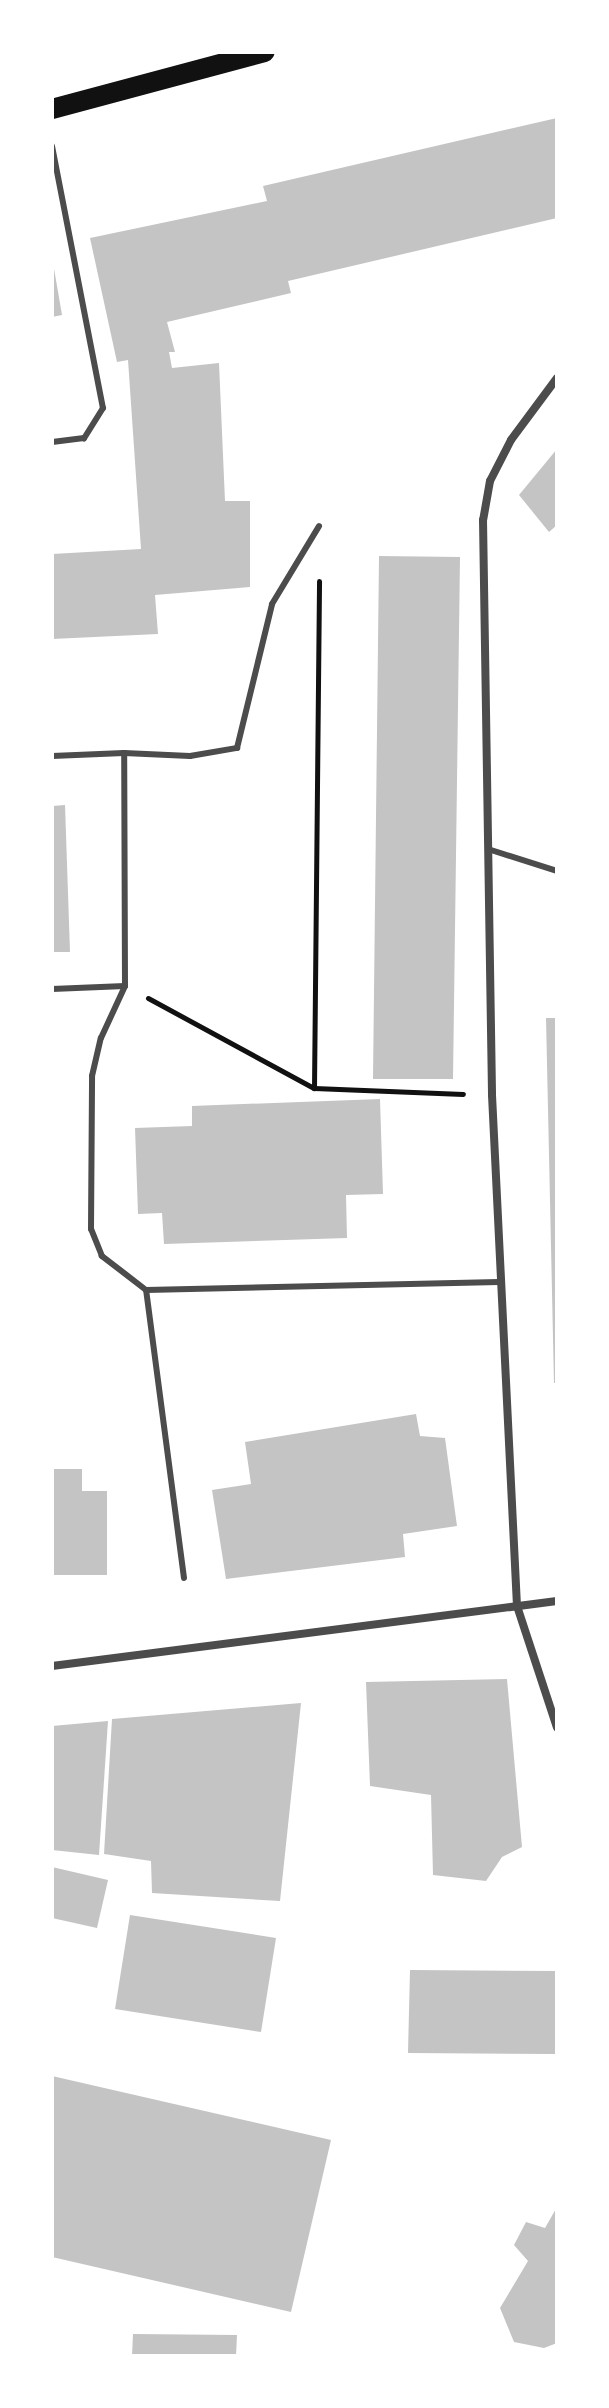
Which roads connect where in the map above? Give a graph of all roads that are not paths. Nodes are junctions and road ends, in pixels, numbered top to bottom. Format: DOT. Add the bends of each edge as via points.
graph roads {
  1 [pos="265,52"];
  2 [pos="52,109"];
  3 [pos="52,146"];
  4 [pos="557,378"];
  5 [pos="52,442"];
  6 [pos="319,526"];
  7 [pos="124,753"];
  8 [pos="52,756"];
  9 [pos="491,850"];
  10 [pos="557,871"];
  11 [pos="125,986"];
  12 [pos="52,989"];
  13 [pos="499,1282"];
  14 [pos="146,1290"];
  15 [pos="184,1578"];
  16 [pos="557,1601"];
  17 [pos="517,1606"];
  18 [pos="52,1666"];
  19 [pos="557,1728"];
  1 -- 2 [label="main road"];
  3 -- 5 [label="lane" via="103,408 84,438"];
  4 -- 9 [label="street" via="511,440 490,481 483,520"];
  6 -- 7 [label="lane" via="272,604 237,748 190,756"];
  7 -- 8 [label="lane"];
  7 -- 11 [label="lane"];
  9 -- 10 [label="lane"];
  9 -- 13 [label="street"];
  11 -- 12 [label="lane"];
  11 -- 14 [label="lane" via="101,1038 92,1076 91,1229 102,1256"];
  13 -- 14 [label="lane"];
  13 -- 17 [label="street"];
  14 -- 15 [label="lane"];
  16 -- 17 [label="street"];
  17 -- 18 [label="street"];
  17 -- 19 [label="street"];
}
